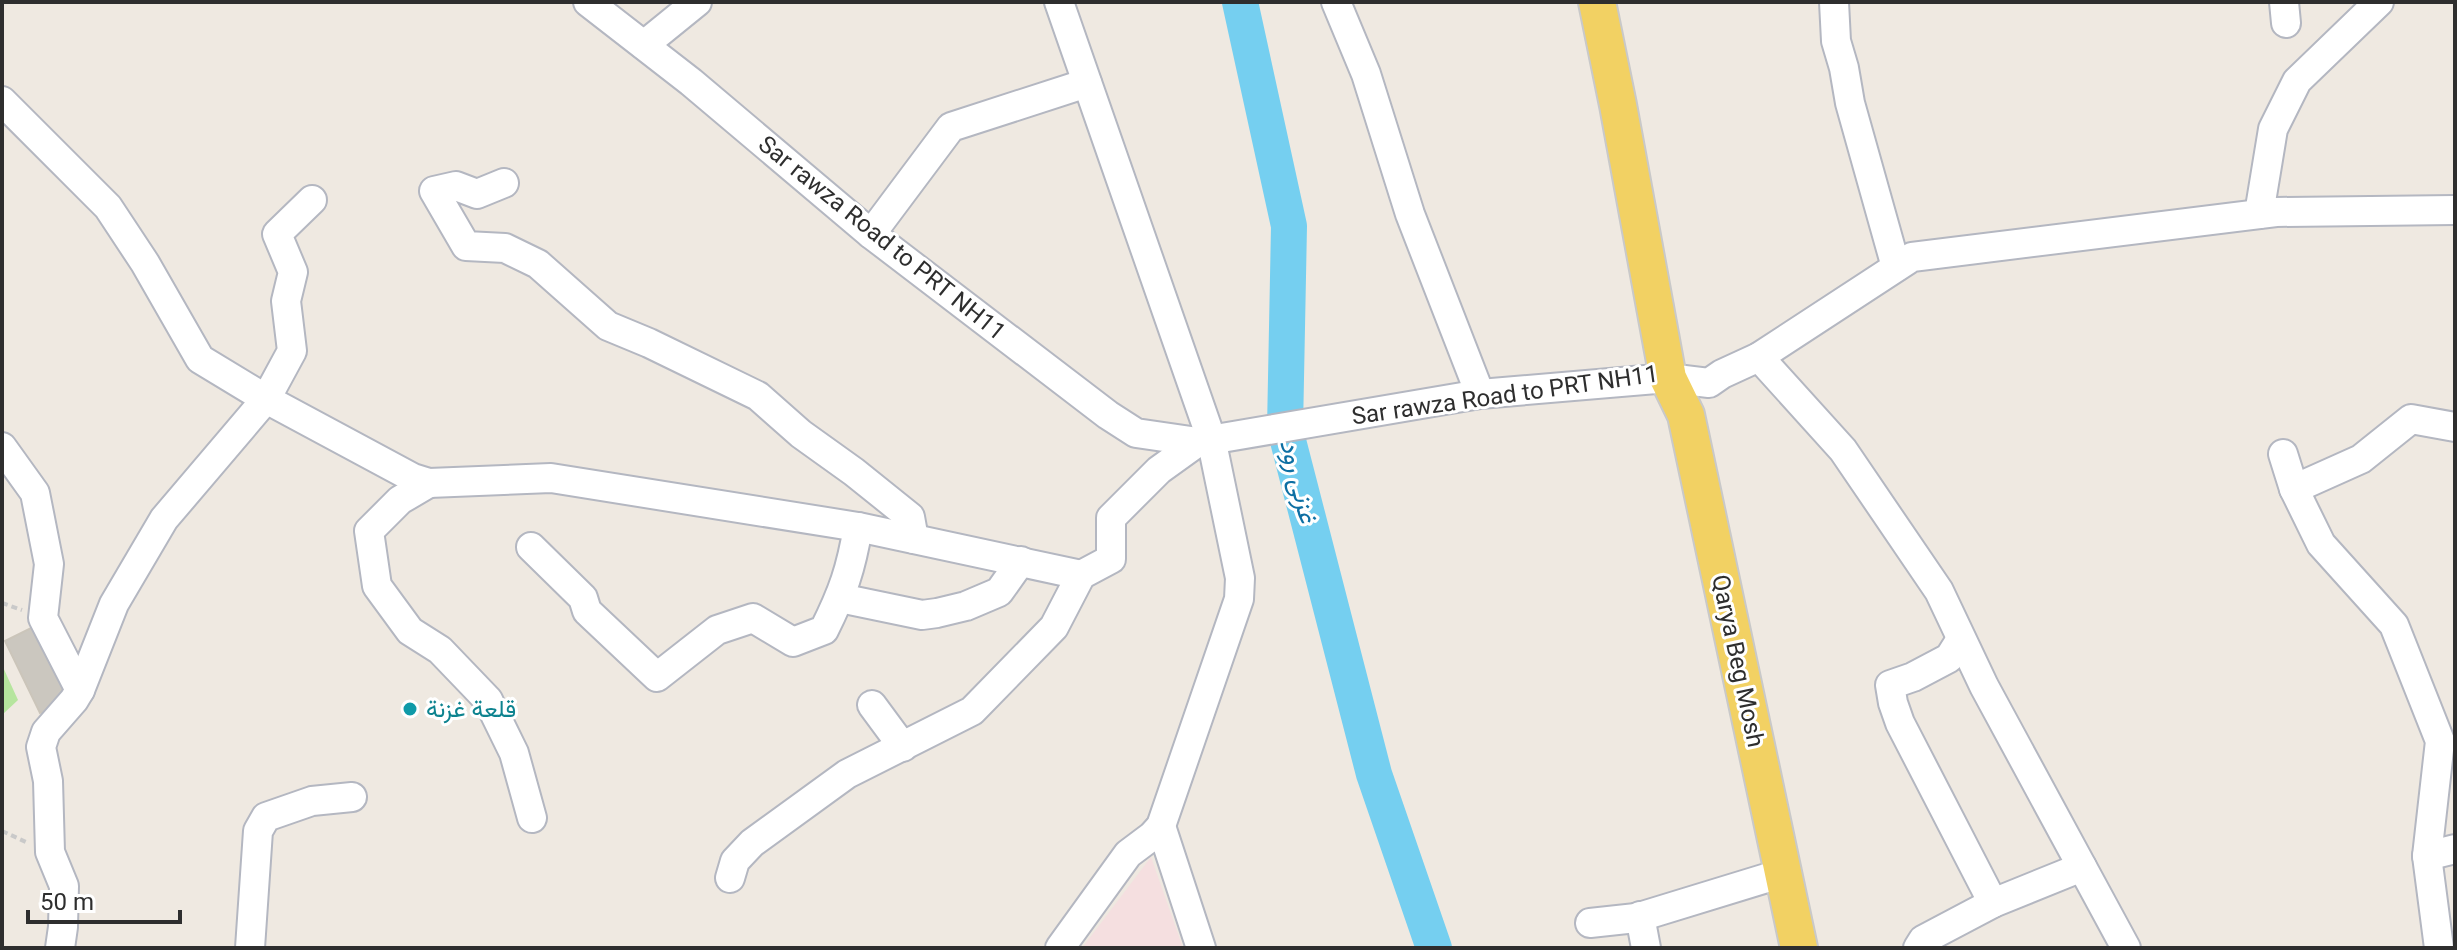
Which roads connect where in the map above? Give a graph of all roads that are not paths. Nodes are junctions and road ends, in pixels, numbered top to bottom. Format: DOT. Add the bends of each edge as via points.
graph roads {
  1 [pos="588,2"];
  2 [pos="697,2"];
  3 [pos="1059,2"];
  4 [pos="1336,2"];
  5 [pos="1597,2"];
  6 [pos="1834,2"];
  7 [pos="2379,2"];
  8 [pos="644,45"];
  9 [pos="1087,83"];
  10 [pos="2,101"];
  11 [pos="504,183"];
  12 [pos="312,200"];
  13 [pos="2455,210"];
  14 [pos="2259,214"];
  15 [pos="871,234"];
  16 [pos="1896,267"];
  17 [pos="1759,357"];
  18 [pos="1668,378"];
  19 [pos="1480,394"];
  20 [pos="266,399"];
  21 [pos="2455,427"];
  22 [pos="1213,438"];
  23 [pos="2,447"];
  24 [pos="2283,454"];
  25 [pos="429,483"];
  26 [pos="2294,489"];
  27 [pos="858,527"];
  28 [pos="914,539"];
  29 [pos="531,547"];
  30 [pos="1021,561"];
  31 [pos="1081,575"];
  32 [pos="840,598"];
  33 [pos="1961,639"];
  34 [pos="80,690"];
  35 [pos="872,705"];
  36 [pos="903,747"];
  37 [pos="352,797"];
  38 [pos="532,818"];
  39 [pos="1161,826"];
  40 [pos="2455,849"];
  41 [pos="2427,856"];
  42 [pos="2082,867"];
  43 [pos="1783,873"];
  44 [pos="730,878"];
  45 [pos="1993,903"];
  46 [pos="1640,916"];
  47 [pos="1590,923"];
  48 [pos="60,948"];
  49 [pos="250,948"];
  50 [pos="1060,948"];
  51 [pos="1201,948"];
  52 [pos="1646,948"];
  53 [pos="1799,948"];
  54 [pos="1918,948"];
  55 [pos="2126,948"];
  56 [pos="2439,948"];
  1 -- 8 [label="street, Sar rawza Road to PRT NH11"];
  2 -- 8 [label="street"];
  3 -- 9 [label="street"];
  4 -- 19 [label="street"];
  5 -- 18 [label="main road, Sar rawza Road to PRT NH11"];
  6 -- 16 [label="street" via="1836,41 1850,103"];
  7 -- 14 [label="street" via="2297,81 2273,129"];
  8 -- 15 [label="street, Sar rawza Road to PRT NH11"];
  9 -- 15 [label="street" via="951,127"];
  9 -- 22 [label="street"];
  10 -- 20 [label="street" via="108,207 200,359"];
  11 -- 28 [label="street" via="477,194 456,186 434,191 466,246 505,248 538,264 608,326 758,396 910,517"];
  12 -- 20 [label="street" via="277,234 293,272 286,301 292,351"];
  13 -- 14 [label="street"];
  14 -- 16 [label="street" via="1912,257"];
  15 -- 22 [label="street, Sar rawza Road to PRT NH11" via="1136,433"];
  16 -- 17 [label="street"];
  17 -- 18 [label="street" via="1709,383"];
  17 -- 33 [label="street" via="1843,450 1939,591"];
  18 -- 19 [label="street, Sar rawza Road to PRT NH11"];
  18 -- 43 [label="main road, Qarya Beg Mosh" via="1686,415"];
  19 -- 22 [label="street, Sar rawza Road to PRT NH11"];
  20 -- 25 [label="street"];
  20 -- 34 [label="street" via="164,519 114,604"];
  21 -- 26 [label="street" via="2411,419 2361,459"];
  22 -- 31 [label="street" via="1159,470 1111,518 1111,559"];
  22 -- 39 [label="street" via="1240,578 1239,599"];
  23 -- 34 [label="street" via="35,493 49,564 43,618"];
  24 -- 26 [label="street"];
  25 -- 27 [label="street" via="551,478"];
  25 -- 38 [label="street" via="400,500 369,531 377,586 410,631 440,650 488,700 514,753"];
  26 -- 41 [label="street" via="2321,544 2394,625 2440,741"];
  27 -- 28 [label="street"];
  27 -- 32 [label="street"];
  28 -- 30 [label="street"];
  29 -- 32 [label="street" via="583,598 587,611 657,677 717,630 753,618 793,642 824,630"];
  30 -- 31 [label="street"];
  30 -- 32 [label="street" via="999,592 937,613 922,615"];
  31 -- 36 [label="street" via="1054,627 972,711"];
  33 -- 42 [label="street"];
  33 -- 45 [label="street" via="1949,658 1890,685 1900,723"];
  34 -- 48 [label="street" via="46,732 41,747 48,781 50,852 64,886"];
  35 -- 36 [label="street"];
  36 -- 44 [label="street" via="847,774 752,843 735,861"];
  37 -- 49 [label="street" via="312,801 266,817 258,831"];
  39 -- 50 [label="street" via="1128,854"];
  39 -- 51 [label="street"];
  40 -- 41 [label="street"];
  41 -- 56 [label="street"];
  42 -- 45 [label="street"];
  42 -- 55 [label="street"];
  43 -- 46 [label="street"];
  43 -- 53 [label="main road, Qarya Beg Mosh"];
  45 -- 54 [label="street" via="1923,940"];
  46 -- 47 [label="street"];
  46 -- 52 [label="street"];
}
